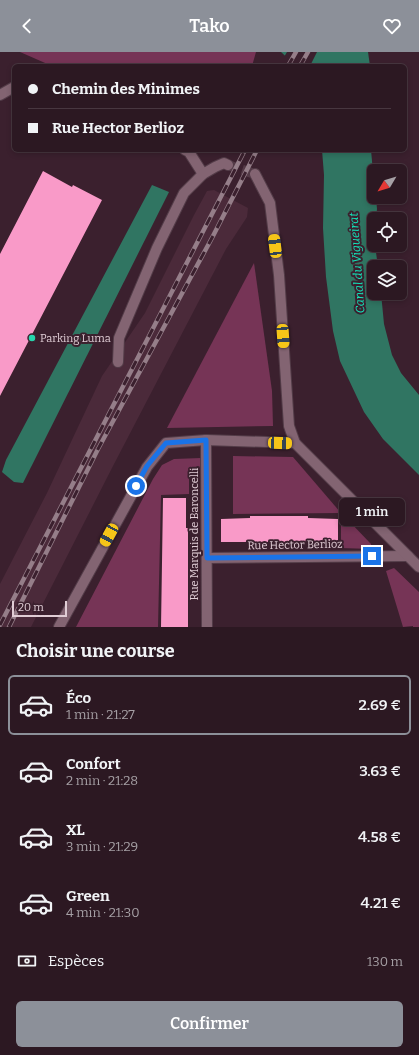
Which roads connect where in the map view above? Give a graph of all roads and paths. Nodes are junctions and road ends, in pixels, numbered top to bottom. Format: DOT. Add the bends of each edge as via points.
graph roads {
  1 [pos="12,88"];
  2 [pos="0,95"];
  3 [pos="189,152"];
  4 [pos="228,165"];
  5 [pos="203,174"];
  6 [pos="255,174"];
  7 [pos="118,362"];
  8 [pos="206,440"];
  9 [pos="295,443"];
  10 [pos="408,556"];
  11 [pos="207,558"];
  12 [pos="419,567"];
  13 [pos="59,627"];
  14 [pos="207,627"];
  1 -- 2 [label="street"];
  3 -- 5 [label="street"];
  4 -- 5 [label="street" via="224,163"];
  5 -- 7 [label="street" via="184,193 157,248 119,338"];
  6 -- 9 [label="street" via="270,203 279,275 289,426"];
  8 -- 9 [label="street"];
  8 -- 11 [label="street, Rue Marquis de Baroncelli"];
  8 -- 13 [label="street" via="166,443 147,466"];
  9 -- 10 [label="street"];
  10 -- 11 [label="street, Rue Hector Berlioz"];
  10 -- 12 [label="street"];
  11 -- 14 [label="street, Rue Marquis de Baroncelli"];
}
